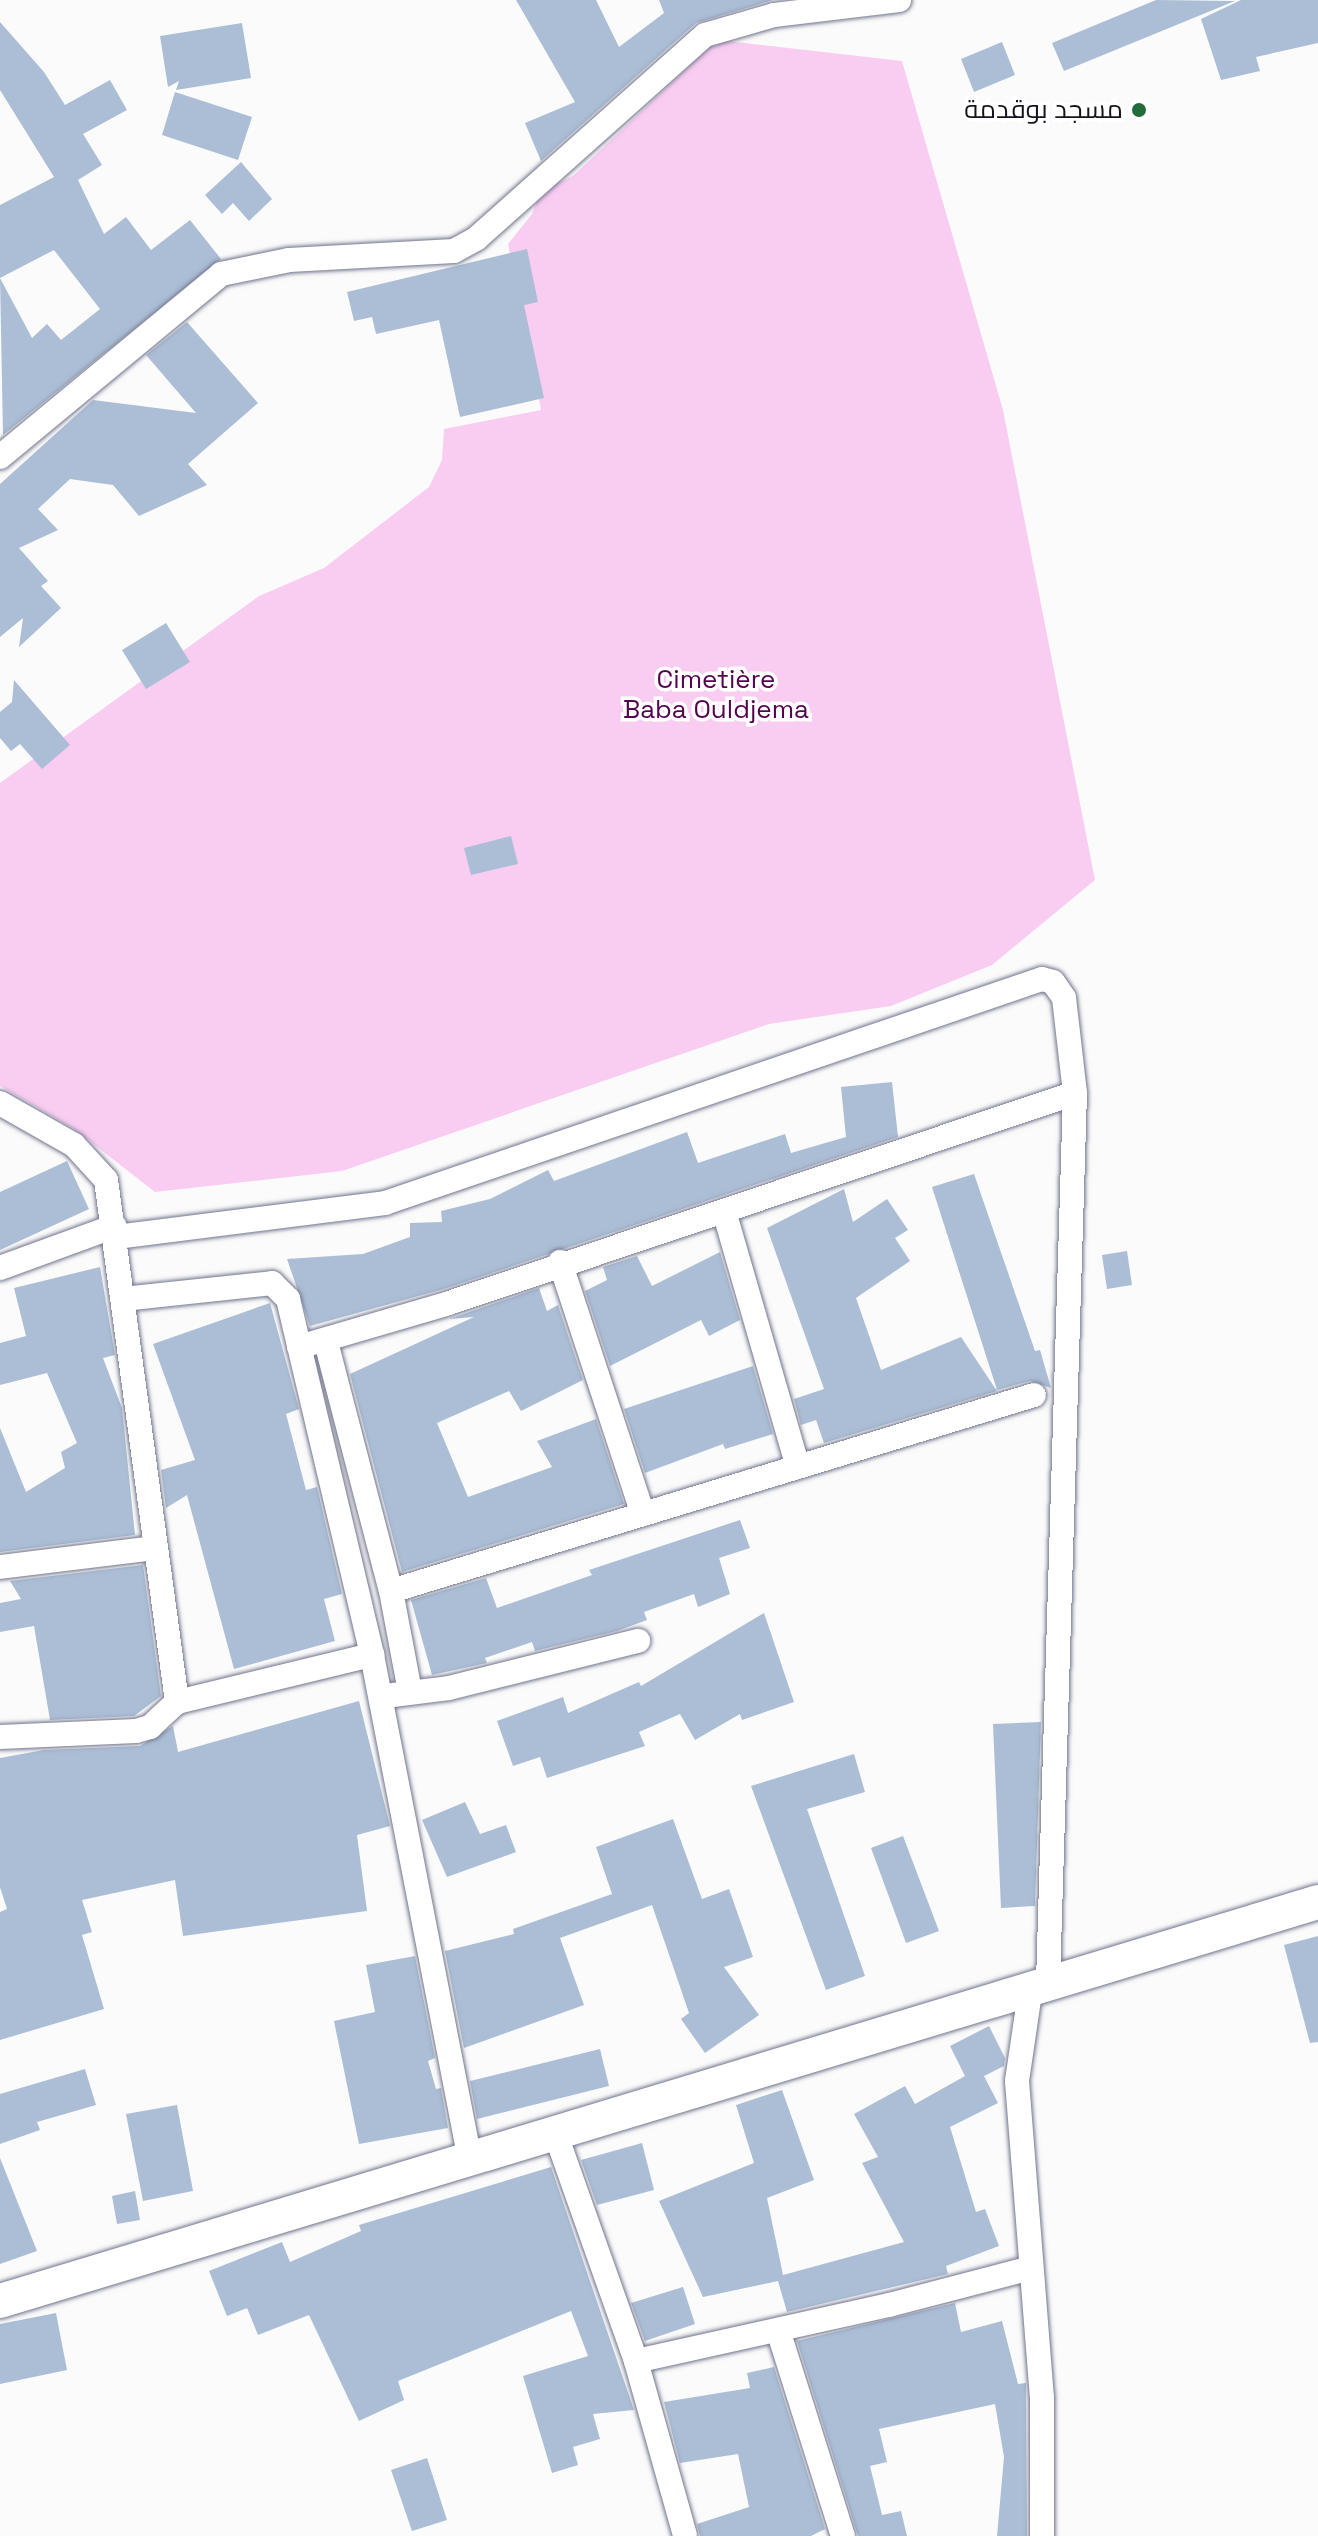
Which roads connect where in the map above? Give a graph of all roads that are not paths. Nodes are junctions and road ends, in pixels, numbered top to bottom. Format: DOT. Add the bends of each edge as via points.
graph roads {
  1 [pos="899,0"];
  2 [pos="0,457"];
  3 [pos="1075,1093"];
  4 [pos="0,1103"];
  5 [pos="724,1211"];
  6 [pos="116,1232"];
  7 [pos="560,1262"];
  8 [pos="0,1268"];
  9 [pos="123,1299"];
  10 [pos="326,1342"];
  11 [pos="299,1347"];
  12 [pos="1034,1395"];
  13 [pos="798,1467"];
  14 [pos="643,1514"];
  15 [pos="155,1548"];
  16 [pos="0,1567"];
  17 [pos="391,1591"];
  18 [pos="638,1641"];
  19 [pos="372,1655"];
  20 [pos="410,1692"];
  21 [pos="379,1697"];
  22 [pos="177,1702"];
  23 [pos="0,1737"];
  24 [pos="1318,1902"];
  25 [pos="1039,1984"];
  26 [pos="556,2135"];
  27 [pos="470,2160"];
  28 [pos="1031,2268"];
  29 [pos="0,2301"];
  30 [pos="778,2330"];
  31 [pos="636,2361"];
  32 [pos="685,2535"];
  33 [pos="843,2536"];
  34 [pos="1042,2536"];
  1 -- 2 [label="street" via="761,17 705,35 477,238 454,251 289,260 221,274"];
  3 -- 5 [label="street"];
  3 -- 6 [label="street" via="1064,998 1053,982 1042,979 385,1203"];
  3 -- 25 [label="street"];
  4 -- 6 [label="street" via="91,1160 106,1180"];
  5 -- 7 [label="street"];
  5 -- 13 [label="street"];
  6 -- 8 [label="street"];
  6 -- 9 [label="street"];
  7 -- 10 [label="street"];
  7 -- 14 [label="street"];
  9 -- 11 [label="street" via="272,1283 288,1299"];
  9 -- 15 [label="street"];
  10 -- 11 [label="street"];
  10 -- 17 [label="street"];
  11 -- 19 [label="street"];
  12 -- 13 [label="street"];
  13 -- 14 [label="street"];
  14 -- 17 [label="street"];
  15 -- 16 [label="street"];
  15 -- 22 [label="street"];
  17 -- 20 [label="street"];
  18 -- 20 [label="street" via="449,1688"];
  19 -- 21 [label="street"];
  19 -- 22 [label="street"];
  20 -- 21 [label="street"];
  21 -- 27 [label="street"];
  22 -- 23 [label="street" via="150,1727 136,1731"];
  24 -- 25 [label="main road"];
  25 -- 26 [label="main road"];
  25 -- 28 [label="street" via="1017,2081"];
  26 -- 27 [label="main road"];
  26 -- 31 [label="street"];
  27 -- 29 [label="main road"];
  28 -- 30 [label="street"];
  28 -- 34 [label="street" via="1042,2397"];
  30 -- 31 [label="street"];
  30 -- 33 [label="street"];
  31 -- 32 [label="street"];
}
